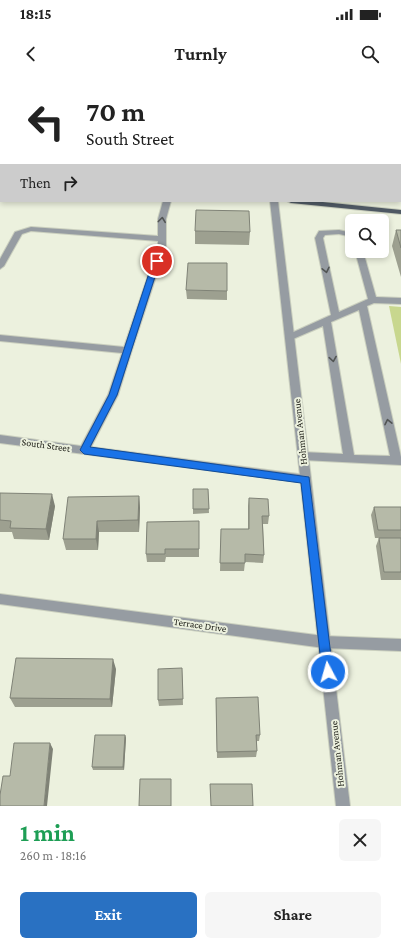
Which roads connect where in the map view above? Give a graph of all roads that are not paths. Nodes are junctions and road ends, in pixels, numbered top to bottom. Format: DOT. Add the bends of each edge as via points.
graph roads {
  1 [pos="167,202"];
  2 [pos="274,202"];
  3 [pos="301,202"];
  4 [pos="401,212"];
  5 [pos="345,234"];
  6 [pos="162,239"];
  7 [pos="361,258"];
  8 [pos="0,266"];
  9 [pos="374,300"];
  10 [pos="401,301"];
  11 [pos="362,305"];
  12 [pos="336,317"];
  13 [pos="327,321"];
  14 [pos="290,337"];
  15 [pos="0,338"];
  16 [pos="128,350"];
  17 [pos="0,439"];
  18 [pos="84,450"];
  19 [pos="303,456"];
  20 [pos="349,458"];
  21 [pos="399,460"];
  22 [pos="306,480"];
  23 [pos="0,599"];
  24 [pos="324,642"];
  25 [pos="401,645"];
  26 [pos="343,806"];
  6 -- 1 [label="street, one-way" via="162,219"];
  2 -- 14 [label="street, Hohman Avenue"];
  3 -- 4 [label="main road"];
  5 -- 12 [label="street, one-way" via="322,233 319,238"];
  6 -- 8 [label="street" via="27,230 18,232"];
  6 -- 16 [label="street" via="162,246"];
  7 -- 9 [label="street"];
  9 -- 10 [label="street"];
  9 -- 11 [label="street"];
  11 -- 12 [label="street"];
  21 -- 11 [label="street, one-way"];
  12 -- 13 [label="street"];
  13 -- 14 [label="street"];
  13 -- 20 [label="street, one-way"];
  14 -- 19 [label="street, Hohman Avenue"];
  15 -- 16 [label="street"];
  16 -- 18 [label="street" via="113,395"];
  17 -- 18 [label="street, South Street"];
  18 -- 22 [label="street, South Street"];
  19 -- 20 [label="street"];
  19 -- 22 [label="street, Hohman Avenue"];
  20 -- 21 [label="street"];
  22 -- 24 [label="street, Hohman Avenue"];
  23 -- 24 [label="street, Terrace Drive"];
  24 -- 25 [label="street, Terrace Drive"];
  24 -- 26 [label="street, Hohman Avenue"];
}
